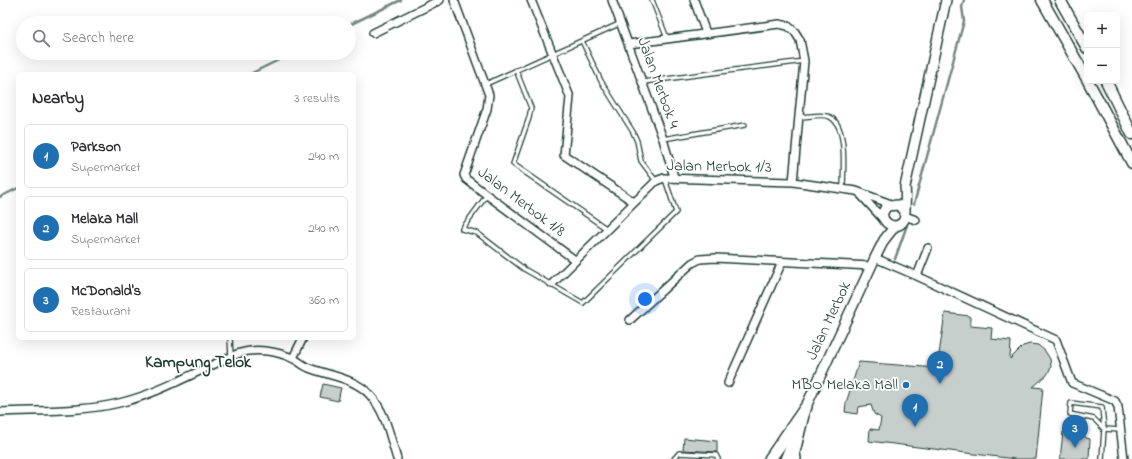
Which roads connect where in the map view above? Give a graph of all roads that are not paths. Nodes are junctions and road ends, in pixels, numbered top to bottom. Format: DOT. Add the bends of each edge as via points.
graph roads {
  1 [pos="440,0"];
  2 [pos="454,0"];
  3 [pos="531,0"];
  4 [pos="612,0"];
  5 [pos="652,0"];
  6 [pos="694,0"];
  7 [pos="946,0"];
  8 [pos="1042,0"];
  9 [pos="1060,0"];
  10 [pos="621,23"];
  11 [pos="373,33"];
  12 [pos="706,33"];
  13 [pos="667,38"];
  14 [pos="582,40"];
  15 [pos="1084,43"];
  16 [pos="629,44"];
  17 [pos="553,54"];
  18 [pos="804,61"];
  19 [pos="516,70"];
  20 [pos="1084,73"];
  21 [pos="643,82"];
  22 [pos="486,84"];
  23 [pos="1090,84"];
  24 [pos="1107,84"];
  25 [pos="799,117"];
  26 [pos="745,125"];
  27 [pos="1132,134"];
  28 [pos="663,138"];
  29 [pos="1132,163"];
  30 [pos="674,177"];
  31 [pos="664,178"];
  32 [pos="656,181"];
  33 [pos="793,182"];
  34 [pos="906,188"];
  35 [pos="843,189"];
  36 [pos="856,191"];
  37 [pos="487,195"];
  38 [pos="634,202"];
  39 [pos="892,204"];
  40 [pos="904,213"];
  41 [pos="884,220"];
  42 [pos="916,220"];
  43 [pos="895,226"];
  44 [pos="607,229"];
  45 [pos="884,240"];
  46 [pos="928,248"];
  47 [pos="575,260"];
  48 [pos="782,262"];
  49 [pos="873,262"];
  50 [pos="917,276"];
  51 [pos="552,284"];
  52 [pos="630,320"];
  53 [pos="230,340"];
  54 [pos="302,340"];
  55 [pos="231,356"];
  56 [pos="293,358"];
  57 [pos="728,383"];
  58 [pos="806,407"];
  59 [pos="0,412"];
  60 [pos="1104,429"];
  61 [pos="1121,430"];
  62 [pos="397,459"];
  63 [pos="674,459"];
  64 [pos="718,459"];
  65 [pos="770,459"];
  66 [pos="785,459"];
  67 [pos="795,459"];
  68 [pos="1102,459"];
  69 [pos="1124,459"];
  1 -- 11 [label="street"];
  2 -- 22 [label="street, Jalan Merbok 1/8"];
  3 -- 17 [label="street"];
  4 -- 10 [label="street, Jalan Merbok 4"];
  5 -- 13 [label="lane"];
  6 -- 12 [label="street"];
  7 -- 34 [label="street"];
  8 -- 20 [label="main road"];
  9 -- 15 [label="main road"];
  10 -- 14 [label="lane"];
  10 -- 16 [label="street, Jalan Merbok 4"];
  12 -- 13 [label="street"];
  12 -- 18 [label="street" via="780,24 788,26 800,40"];
  13 -- 16 [label="street"];
  14 -- 17 [label="lane"];
  14 -- 32 [label="lane" via="601,81 633,132 641,160"];
  16 -- 21 [label="street, Jalan Merbok 4"];
  17 -- 19 [label="lane"];
  17 -- 38 [label="street" via="570,97 564,155"];
  18 -- 21 [label="lane"];
  18 -- 25 [label="street"];
  19 -- 22 [label="lane"];
  19 -- 44 [label="lane" via="531,108 513,164"];
  21 -- 28 [label="street, Jalan Merbok 4"];
  22 -- 37 [label="street, Jalan Merbok 1/8" via="490,95 489,102 464,175"];
  23 -- 29 [label="main road"];
  24 -- 27 [label="main road"];
  25 -- 33 [label="street"];
  25 -- 35 [label="lane" via="822,116 835,120 842,137"];
  26 -- 28 [label="lane"];
  28 -- 30 [label="street, Jalan Merbok 4"];
  30 -- 31 [label="street, Jalan Merbok 1/3"];
  30 -- 33 [label="street, Jalan Merbok 1/3"];
  31 -- 32 [label="street, Jalan Merbok 1/3"];
  31 -- 51 [label="lane" via="676,212 583,303"];
  32 -- 38 [label="street, Jalan Merbok 1/3"];
  33 -- 35 [label="street, Jalan Merbok 1/3"];
  34 -- 39 [label="street"];
  34 -- 40 [label="street"];
  35 -- 36 [label="street, Jalan Merbok 1/3"];
  36 -- 39 [label="street, Jalan Merbok 1/3"];
  36 -- 41 [label="street"];
  37 -- 47 [label="street, Jalan Merbok 1/8"];
  37 -- 51 [label="lane" via="462,230 477,233 524,268"];
  38 -- 44 [label="street, Jalan Merbok 1/3"];
  39 -- 40 [label="street"];
  39 -- 41 [label="street" via="885,208"];
  40 -- 42 [label="street"];
  40 -- 43 [label="street" via="901,223"];
  41 -- 43 [label="street"];
  41 -- 45 [label="street, Jalan Merbok"];
  43 -- 45 [label="street, Jalan Merbok"];
  44 -- 47 [label="street, Jalan Merbok 1/3"];
  45 -- 49 [label="street, Jalan Merbok"];
  46 -- 50 [label="street"];
  47 -- 51 [label="street, Jalan Merbok 1/3"];
  48 -- 49 [label="street"];
  48 -- 52 [label="street" via="700,259 687,267"];
  48 -- 57 [label="street"];
  49 -- 50 [label="street"];
  49 -- 58 [label="street, Jalan Merbok"];
  50 -- 61 [label="street" via="1056,340 1072,383 1115,401"];
  53 -- 55 [label="lane"];
  54 -- 56 [label="street"];
  55 -- 56 [label="street" via="249,350 259,350"];
  55 -- 59 [label="street" via="153,393 118,404 93,408"];
  56 -- 62 [label="street" via="307,368 354,382 370,394 382,409"];
  58 -- 65 [label="highway"];
  58 -- 66 [label="street, Jalan Merbok"];
  58 -- 67 [label="highway" via="794,452"];
  60 -- 60 [label="lane" via="1102,407 1071,402 1070,414 1094,419"];
  60 -- 61 [label="lane"];
  60 -- 68 [label="lane"];
  61 -- 69 [label="street"];
  63 -- 64 [label="lane" via="679,452 716,455"];
}
